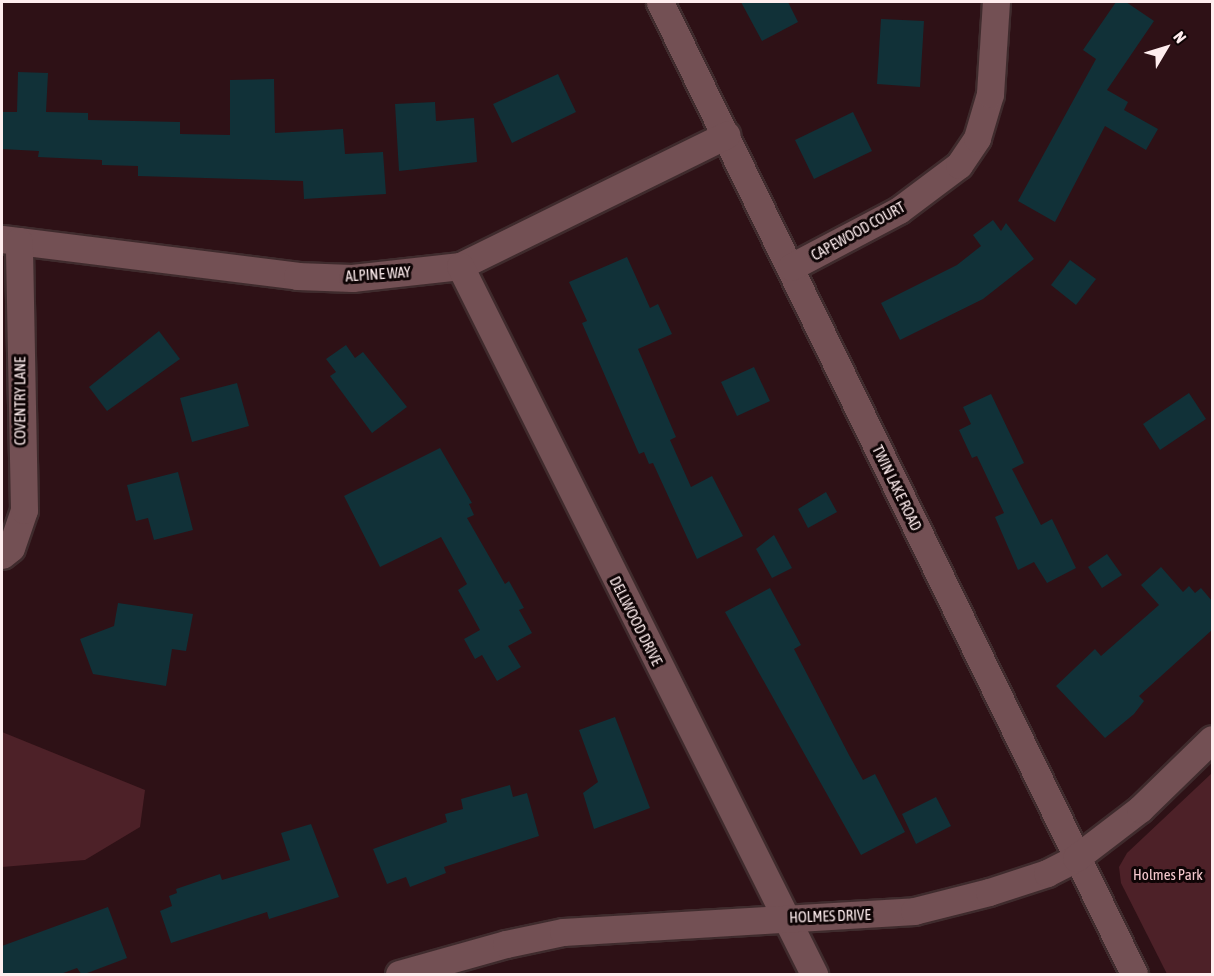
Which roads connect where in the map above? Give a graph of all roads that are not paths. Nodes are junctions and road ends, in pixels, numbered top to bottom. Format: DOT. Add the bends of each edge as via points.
graph roads {
  1 [pos="660,2"];
  2 [pos="996,2"];
  3 [pos="726,135"];
  4 [pos="10,240"];
  5 [pos="460,266"];
  6 [pos="791,267"];
  7 [pos="2,555"];
  8 [pos="1212,739"];
  9 [pos="1076,858"];
  10 [pos="788,917"];
  11 [pos="399,975"];
  12 [pos="814,975"];
  13 [pos="1134,975"];
  1 -- 3 [label="street, TWIN LAKE ROAD"];
  2 -- 6 [label="street, CAPEWOOD COURT" via="990,94 977,138 959,165 899,210"];
  3 -- 5 [label="street, ALPINE WAY"];
  3 -- 6 [label="street, TWIN LAKE ROAD"];
  4 -- 5 [label="street, ALPINE WAY" via="297,276 352,278"];
  4 -- 7 [label="street, COVENTRY LANE" via="24,510 14,542"];
  5 -- 10 [label="street, DELLWOOD DRIVE"];
  6 -- 9 [label="street, TWIN LAKE ROAD"];
  8 -- 9 [label="street, HOLMES DRIVE" via="1140,809"];
  9 -- 10 [label="street, HOLMES DRIVE" via="1047,873 989,892 914,911"];
  9 -- 13 [label="street, TWIN LAKE ROAD"];
  10 -- 11 [label="street, HOLMES DRIVE" via="563,932"];
  10 -- 12 [label="street, DELLWOOD DRIVE"];
}
